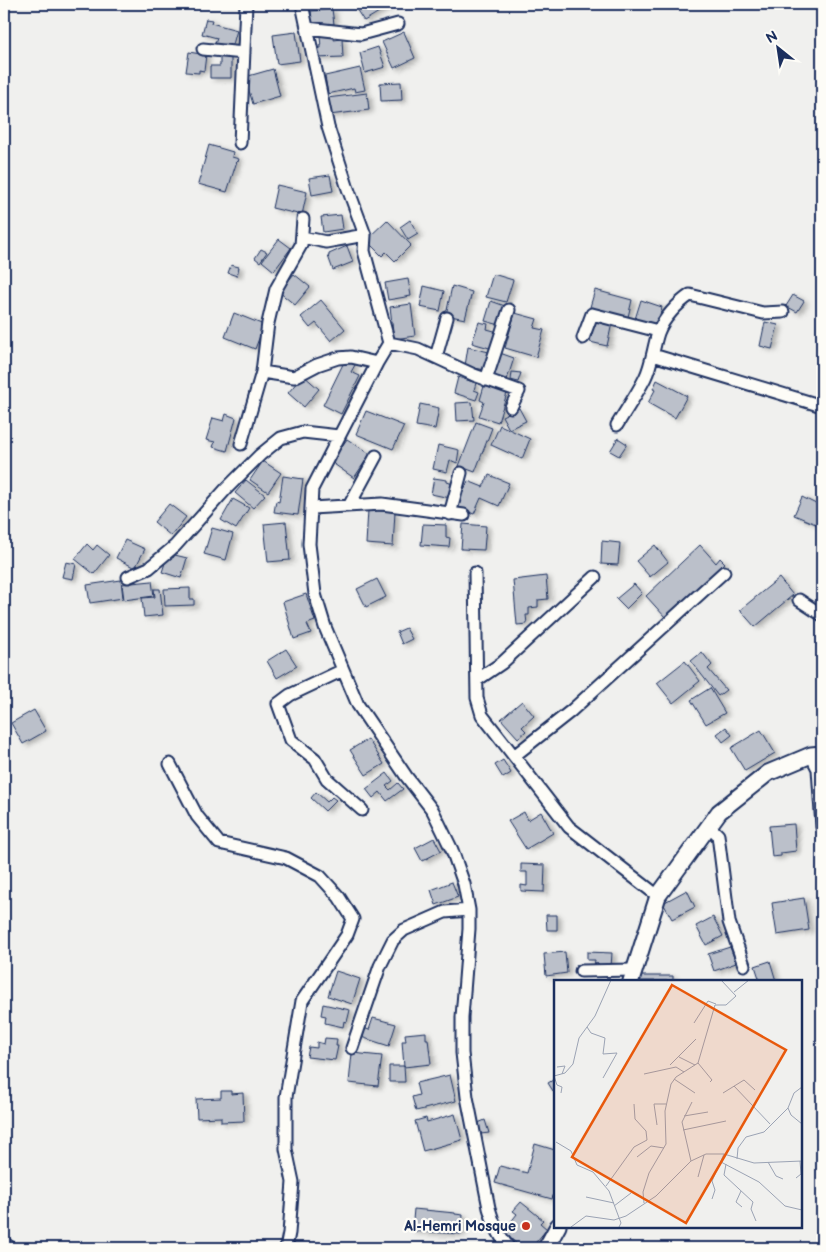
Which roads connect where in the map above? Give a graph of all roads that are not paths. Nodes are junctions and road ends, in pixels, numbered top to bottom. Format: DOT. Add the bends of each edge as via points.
graph roads {
  1 [pos="246,4"];
  2 [pos="302,4"];
  3 [pos="398,24"];
  4 [pos="307,28"];
  5 [pos="203,49"];
  6 [pos="244,53"];
  7 [pos="240,142"];
  8 [pos="303,219"];
  9 [pos="365,235"];
  10 [pos="302,237"];
  11 [pos="508,310"];
  12 [pos="783,312"];
  13 [pos="447,318"];
  14 [pos="658,332"];
  15 [pos="583,338"];
  16 [pos="389,343"];
  17 [pos="653,355"];
  18 [pos="436,357"];
  19 [pos="377,363"];
  20 [pos="262,372"];
  21 [pos="486,380"];
  22 [pos="822,406"];
  23 [pos="511,407"];
  24 [pos="617,425"];
  25 [pos="340,436"];
  26 [pos="240,444"];
  27 [pos="376,456"];
  28 [pos="462,473"];
  29 [pos="348,506"];
  30 [pos="311,508"];
  31 [pos="450,514"];
  32 [pos="464,515"];
  33 [pos="724,572"];
  34 [pos="475,573"];
  35 [pos="128,577"];
  36 [pos="596,577"];
  37 [pos="800,600"];
  38 [pos="822,616"];
  39 [pos="343,670"];
  40 [pos="477,680"];
  41 [pos="817,754"];
  42 [pos="514,756"];
  43 [pos="170,764"];
  44 [pos="822,808"];
  45 [pos="362,810"];
  46 [pos="708,826"];
  47 [pos="822,827"];
  48 [pos="658,896"];
  49 [pos="469,910"];
  50 [pos="744,965"];
  51 [pos="581,971"];
  52 [pos="633,976"];
  53 [pos="352,1048"];
  54 [pos="557,1227"];
  55 [pos="4,1243"];
  56 [pos="11,1248"];
  57 [pos="286,1248"];
  58 [pos="509,1248"];
  59 [pos="546,1248"];
  1 -- 6 [label="street"];
  2 -- 4 [label="street"];
  3 -- 4 [label="street" via="361,34"];
  4 -- 9 [label="street" via="328,127"];
  5 -- 6 [label="street"];
  6 -- 7 [label="street"];
  8 -- 10 [label="street"];
  9 -- 10 [label="street" via="326,242"];
  9 -- 16 [label="street" via="364,251"];
  10 -- 20 [label="street" via="301,245 276,289"];
  11 -- 21 [label="street"];
  12 -- 14 [label="street" via="763,313 690,295 680,302"];
  13 -- 18 [label="street"];
  14 -- 15 [label="street" via="592,314"];
  14 -- 17 [label="street"];
  16 -- 18 [label="street" via="418,349"];
  16 -- 19 [label="street"];
  17 -- 22 [label="street"];
  17 -- 24 [label="street" via="645,377"];
  18 -- 21 [label="street"];
  19 -- 20 [label="street" via="351,357 338,358 294,377"];
  19 -- 25 [label="street"];
  20 -- 26 [label="street"];
  21 -- 23 [label="street" via="519,391"];
  25 -- 30 [label="street" via="312,489"];
  25 -- 35 [label="street" via="303,432 281,438 226,489 175,546 149,568"];
  27 -- 29 [label="street"];
  28 -- 31 [label="street"];
  29 -- 30 [label="street"];
  29 -- 31 [label="street" via="382,504"];
  30 -- 39 [label="street" via="309,544 315,594"];
  31 -- 32 [label="street"];
  33 -- 42 [label="street" via="571,711"];
  34 -- 40 [label="street"];
  36 -- 40 [label="street" via="502,662"];
  37 -- 38 [label="street"];
  39 -- 45 [label="street" via="290,694 278,704 292,740 315,759 327,779"];
  39 -- 49 [label="street" via="358,705 433,811 452,850"];
  40 -- 42 [label="street" via="477,698 482,715"];
  41 -- 44 [label="street"];
  41 -- 46 [label="street" via="768,773 719,812"];
  42 -- 48 [label="street" via="569,826"];
  43 -- 57 [label="street" via="197,816 220,843 286,858 320,876 340,896 353,919 347,935 302,1001 286,1097 286,1150 293,1182"];
  44 -- 47 [label="street"];
  46 -- 48 [label="street"];
  46 -- 50 [label="street" via="718,835 730,922"];
  48 -- 52 [label="street"];
  49 -- 53 [label="street" via="446,912 404,930 393,940 380,966"];
  49 -- 58 [label="street" via="462,1017 467,1097 492,1220"];
  51 -- 52 [label="street"];
  54 -- 59 [label="street"];
  55 -- 56 [label="street"];
}
